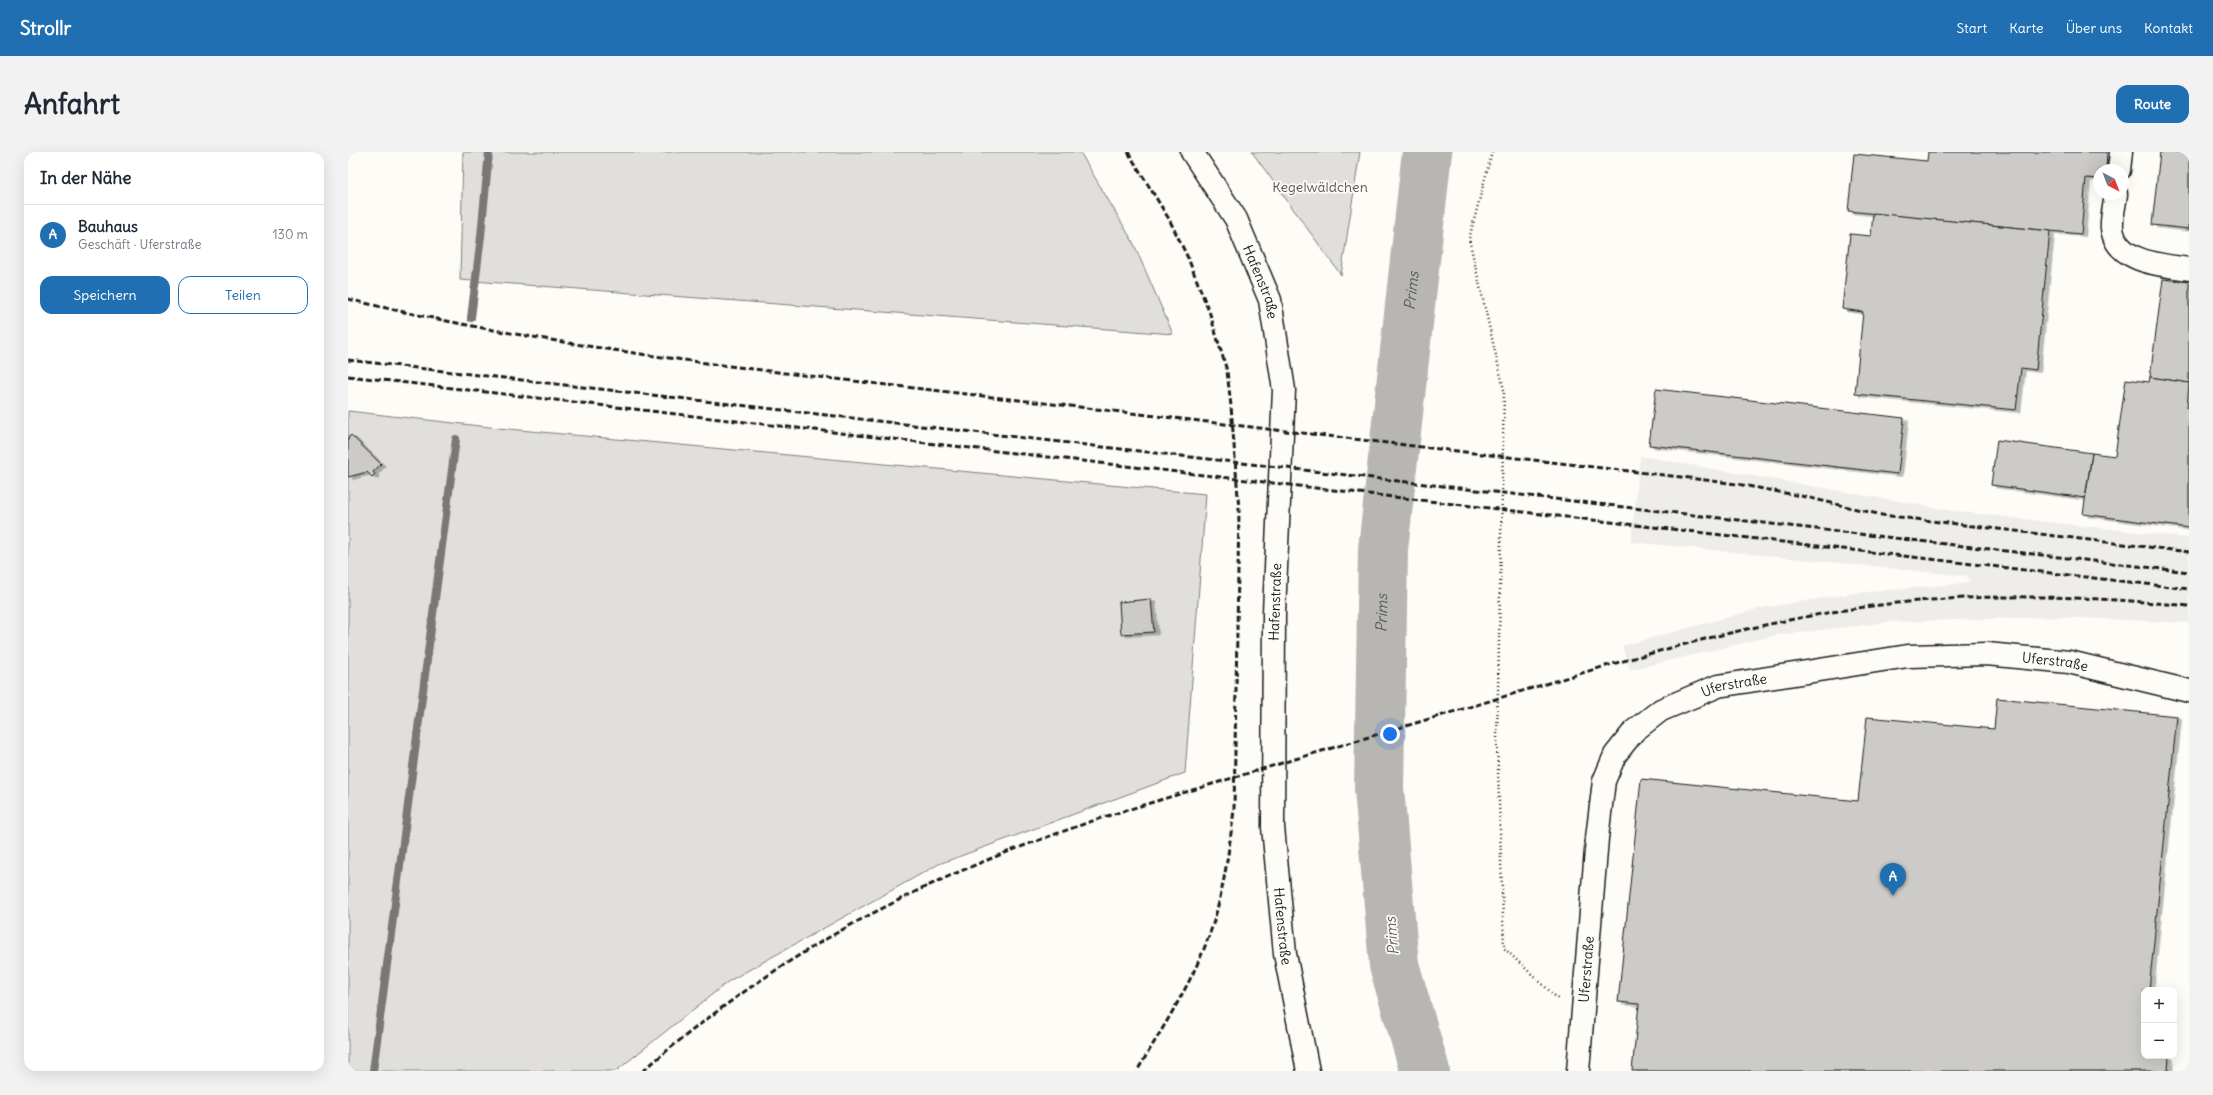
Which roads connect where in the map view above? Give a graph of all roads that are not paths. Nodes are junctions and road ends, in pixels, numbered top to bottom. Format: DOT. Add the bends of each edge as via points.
graph roads {
  1 [pos="1192,152"];
  2 [pos="2121,152"];
  3 [pos="2120,164"];
  4 [pos="2115,200"];
  5 [pos="2180,267"];
  6 [pos="2189,691"];
  7 [pos="1308,1071"];
  8 [pos="1578,1071"];
  1 -- 7 [label="street, Hafenstraße" via="1236,219 1270,300 1284,390 1274,612 1273,827 1285,954"];
  2 -- 3 [label="street"];
  4 -- 5 [label="street" via="2112,228 2117,241 2129,256 2156,264"];
  6 -- 8 [label="street, Uferstraße" via="2069,662 1987,654 1908,656 1718,686 1661,710 1634,731 1615,755 1604,781"];
}
